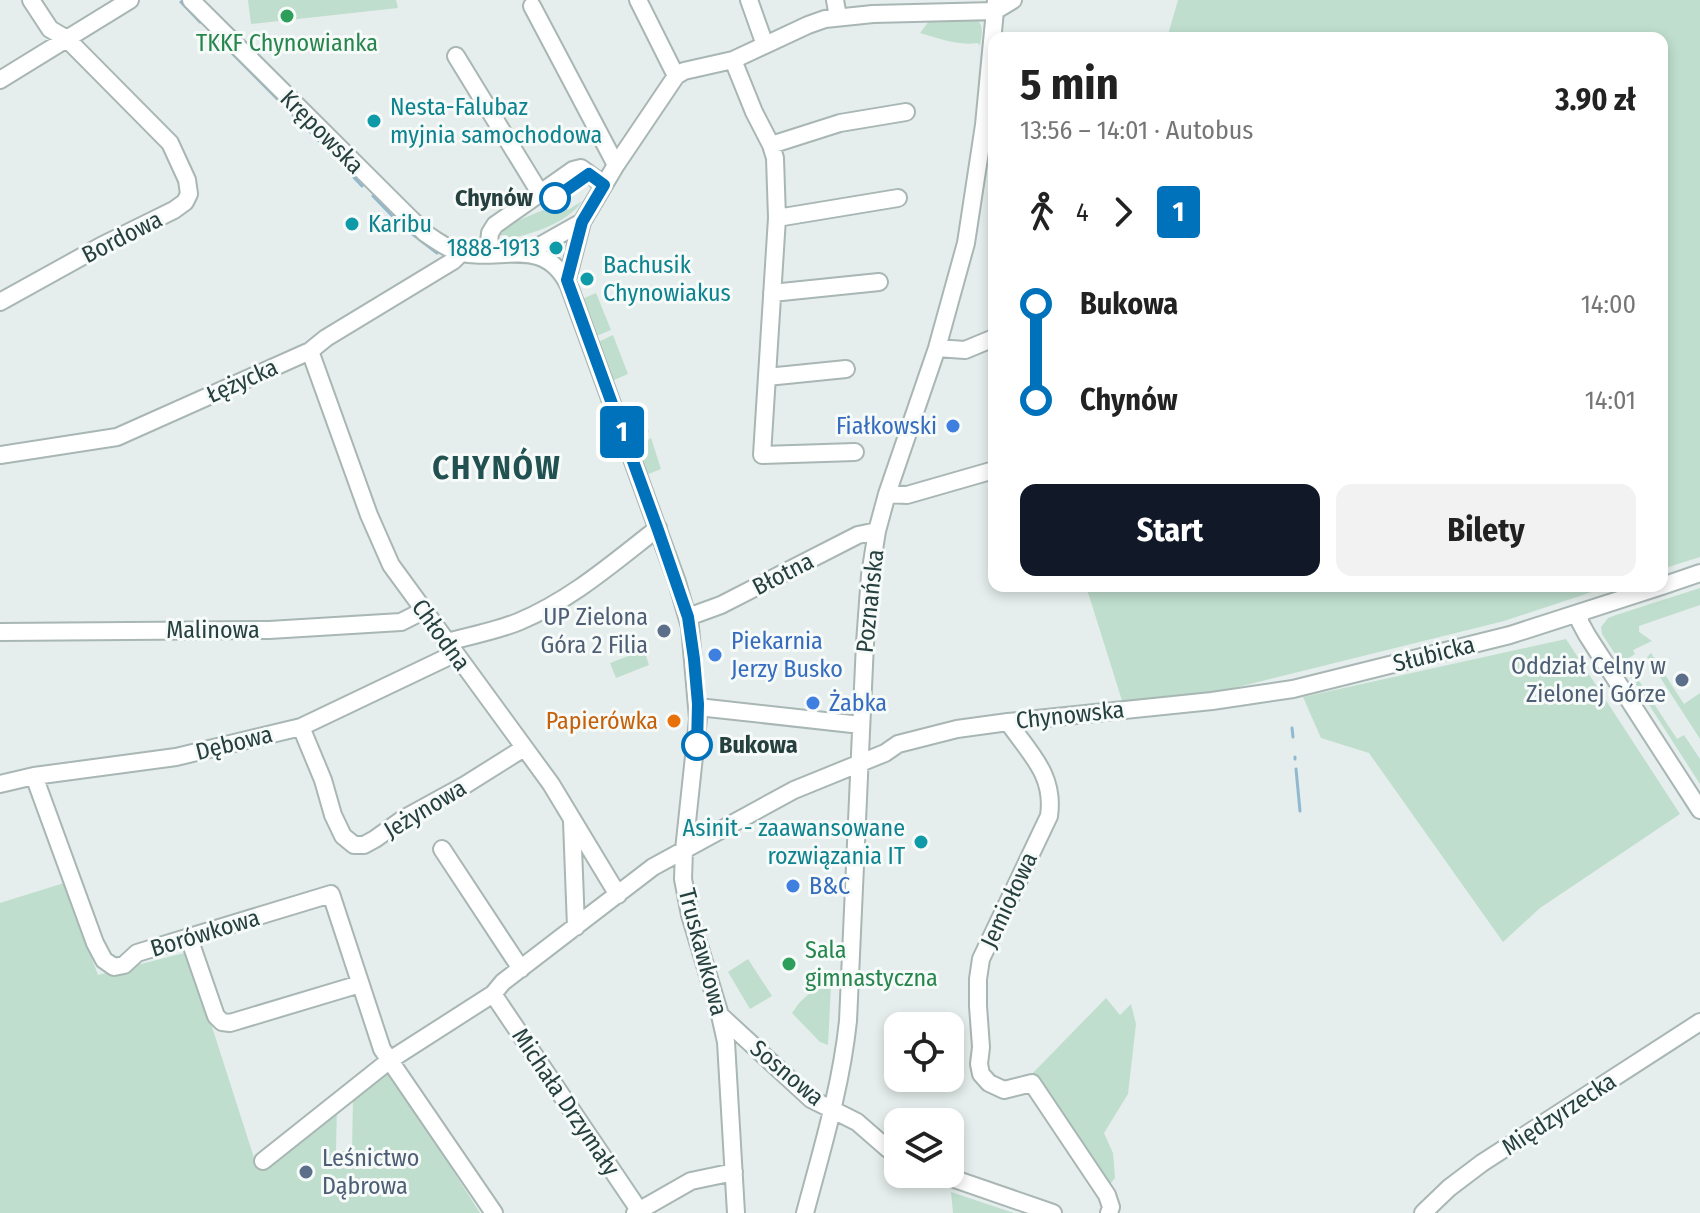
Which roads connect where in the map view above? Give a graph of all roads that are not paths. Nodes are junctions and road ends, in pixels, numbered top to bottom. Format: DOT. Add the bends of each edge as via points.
graph roads {
  1 [pos="31,0"];
  2 [pos="130,0"];
  3 [pos="191,0"];
  4 [pos="638,0"];
  5 [pos="749,0"];
  6 [pos="1013,0"];
  7 [pos="996,5"];
  8 [pos="532,6"];
  9 [pos="911,6"];
  10 [pos="836,8"];
  11 [pos="993,32"];
  12 [pos="67,39"];
  13 [pos="765,45"];
  14 [pos="456,56"];
  15 [pos="733,60"];
  16 [pos="676,76"];
  17 [pos="0,80"];
  18 [pos="988,85"];
  19 [pos="906,112"];
  20 [pos="771,145"];
  21 [pos="616,165"];
  22 [pos="604,185"];
  23 [pos="540,193"];
  24 [pos="898,198"];
  25 [pos="777,218"];
  26 [pos="582,222"];
  27 [pos="461,253"];
  28 [pos="527,253"];
  29 [pos="488,254"];
  30 [pos="567,280"];
  31 [pos="879,282"];
  32 [pos="772,293"];
  33 [pos="0,302"];
  34 [pos="988,340"];
  35 [pos="937,348"];
  36 [pos="310,351"];
  37 [pos="846,369"];
  38 [pos="767,377"];
  39 [pos="855,452"];
  40 [pos="0,455"];
  41 [pos="988,472"];
  42 [pos="887,494"];
  43 [pos="658,528"];
  44 [pos="877,531"];
  45 [pos="1700,573"];
  46 [pos="1668,584"];
  47 [pos="1644,592"];
  48 [pos="423,611"];
  49 [pos="1580,613"];
  50 [pos="688,617"];
  51 [pos="0,632"];
  52 [pos="450,648"];
  53 [pos="1249,695"];
  54 [pos="698,707"];
  55 [pos="1008,722"];
  56 [pos="301,727"];
  57 [pos="861,730"];
  58 [pos="894,746"];
  59 [pos="524,748"];
  60 [pos="860,763"];
  61 [pos="34,776"];
  62 [pos="0,784"];
  63 [pos="1700,810"];
  64 [pos="572,818"];
  65 [pos="442,849"];
  66 [pos="684,850"];
  67 [pos="618,895"];
  68 [pos="576,927"];
  69 [pos="189,938"];
  70 [pos="521,969"];
  71 [pos="360,984"];
  72 [pos="493,994"];
  73 [pos="720,1015"];
  74 [pos="1700,1022"];
  75 [pos="390,1060"];
  76 [pos="833,1110"];
  77 [pos="884,1146"];
  78 [pos="263,1161"];
  79 [pos="734,1172"];
  80 [pos="964,1182"];
  81 [pos="637,1212"];
  82 [pos="494,1213"];
  83 [pos="736,1213"];
  84 [pos="805,1213"];
  85 [pos="1053,1213"];
  86 [pos="1109,1213"];
  87 [pos="1423,1213"];
  1 -- 12 [label="street" via="50,29"];
  2 -- 12 [label="street"];
  3 -- 27 [label="street, Krępowska" via="416,225"];
  4 -- 16 [label="street"];
  5 -- 13 [label="street"];
  6 -- 7 [label="street"];
  7 -- 9 [label="street"];
  7 -- 11 [label="street, Poznańska"];
  8 -- 21 [label="street"];
  9 -- 10 [label="street"];
  10 -- 13 [label="street"];
  12 -- 17 [label="street"];
  12 -- 33 [label="street, Bordowa" via="170,143 189,194 174,210"];
  13 -- 15 [label="street"];
  14 -- 23 [label="street"];
  15 -- 16 [label="street"];
  15 -- 20 [label="street"];
  16 -- 21 [label="street"];
  18 -- 35 [label="street, Poznańska" via="966,243"];
  19 -- 20 [label="street" via="840,123"];
  20 -- 25 [label="street"];
  21 -- 22 [label="street"];
  22 -- 23 [label="street" via="581,168"];
  22 -- 26 [label="street"];
  23 -- 29 [label="street" via="495,225"];
  24 -- 25 [label="street"];
  25 -- 32 [label="street"];
  26 -- 28 [label="street"];
  26 -- 30 [label="street"];
  27 -- 29 [label="street"];
  27 -- 36 [label="street, Łężycka"];
  28 -- 29 [label="street"];
  28 -- 30 [label="street" via="549,261"];
  30 -- 43 [label="street, Truskawkowa"];
  31 -- 32 [label="street"];
  32 -- 38 [label="street"];
  34 -- 35 [label="street" via="965,350"];
  35 -- 42 [label="street, Poznańska"];
  36 -- 40 [label="street, Łężycka" via="117,437"];
  36 -- 48 [label="street, Chłodna" via="379,540"];
  37 -- 38 [label="street"];
  38 -- 39 [label="street" via="762,455"];
  41 -- 42 [label="street" via="907,495"];
  42 -- 44 [label="street, Poznańska"];
  43 -- 50 [label="street, Truskawkowa"];
  43 -- 52 [label="street, Dębowa" via="580,589 517,622"];
  44 -- 50 [label="street, Błotna" via="858,535"];
  44 -- 57 [label="street, Poznańska"];
  45 -- 46 [label="street, Słubicka"];
  47 -- 49 [label="street, Słubicka"];
  48 -- 51 [label="street, Malinowa" via="401,622 269,630"];
  48 -- 52 [label="street, Chłodna"];
  49 -- 53 [label="street, Słubicka" via="1293,689"];
  49 -- 63 [label="street" via="1587,635"];
  50 -- 54 [label="street, Truskawkowa"];
  52 -- 56 [label="street, Dębowa"];
  52 -- 59 [label="street, Chłodna"];
  53 -- 55 [label="street, Chynowska"];
  54 -- 57 [label="street"];
  54 -- 66 [label="street, Truskawkowa"];
  55 -- 58 [label="street, Chynowska"];
  55 -- 86 [label="street, Jemiołowa" via="1043,772 1051,801 1049,816 981,959 981,1074 1004,1090 1032,1083 1107,1195"];
  56 -- 59 [label="street, Jeżynowa" via="333,815 354,845 375,839"];
  56 -- 61 [label="street, Dębowa" via="176,757"];
  57 -- 58 [label="street"];
  57 -- 60 [label="street, Poznańska"];
  58 -- 60 [label="street, Chynowska"];
  59 -- 64 [label="street, Chłodna"];
  60 -- 66 [label="street" via="794,790"];
  60 -- 76 [label="street, Poznańska" via="848,1021"];
  61 -- 62 [label="street, Dębowa"];
  61 -- 69 [label="street, Borówkowa" via="104,960 114,967 124,965 137,953"];
  64 -- 67 [label="street, Chłodna"];
  64 -- 68 [label="street"];
  65 -- 70 [label="street"];
  66 -- 67 [label="street"];
  66 -- 73 [label="street, Truskawkowa" via="685,897"];
  67 -- 68 [label="street"];
  68 -- 70 [label="street"];
  69 -- 71 [label="street" via="222,1022"];
  69 -- 71 [label="street, Borówkowa" via="331,894"];
  70 -- 72 [label="street"];
  71 -- 75 [label="street, Borówkowa"];
  72 -- 75 [label="street"];
  72 -- 81 [label="street, Michała Drzymały"];
  73 -- 76 [label="street, Sosnowa" via="811,1099"];
  73 -- 79 [label="street, Truskawkowa"];
  74 -- 87 [label="street, Międzyrzecka" via="1471,1171"];
  75 -- 78 [label="street"];
  75 -- 82 [label="street, Borówkowa"];
  76 -- 77 [label="street, Sosnowa"];
  76 -- 84 [label="street, Poznańska"];
  79 -- 81 [label="street" via="691,1181"];
  79 -- 83 [label="street, Truskawkowa"];
  80 -- 85 [label="street"];
}
